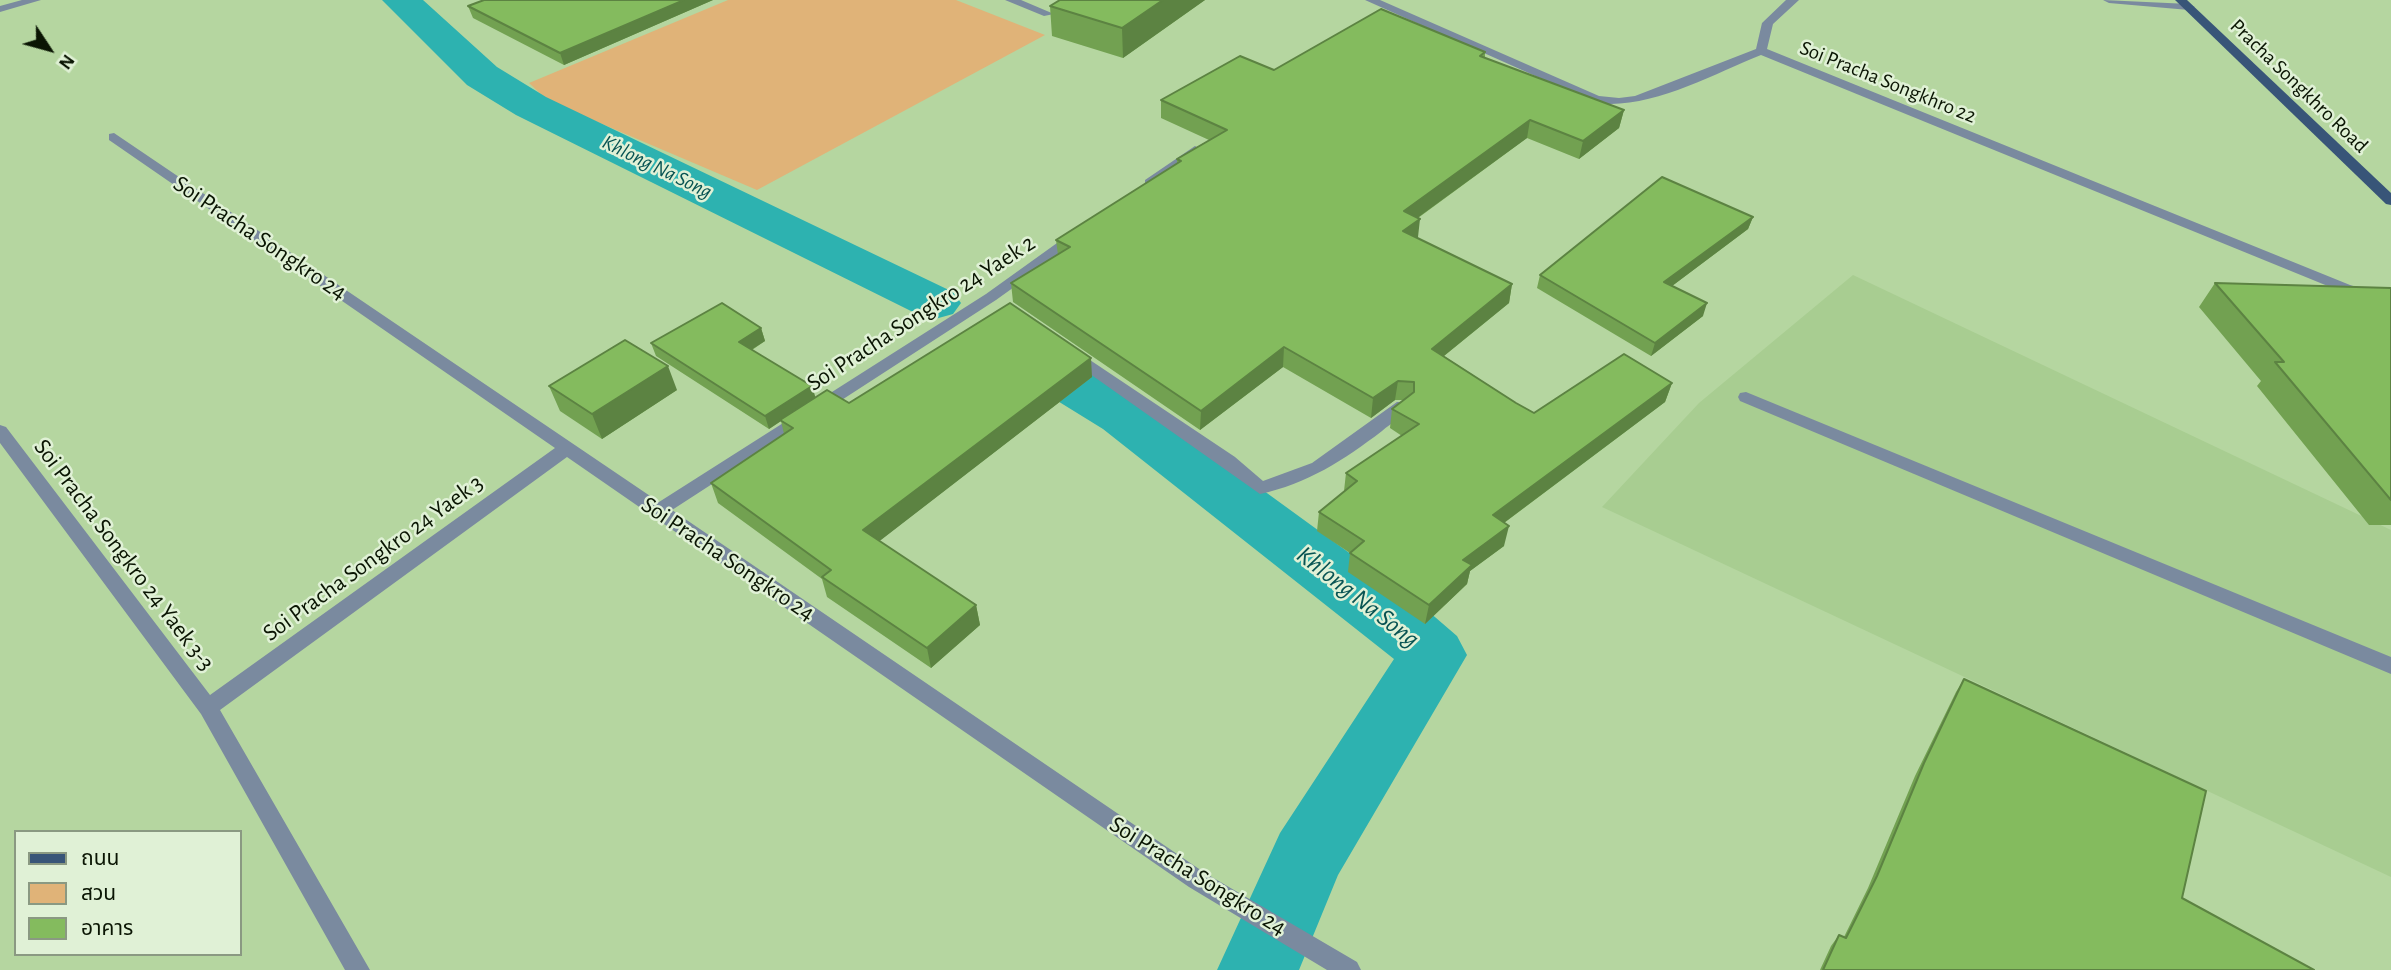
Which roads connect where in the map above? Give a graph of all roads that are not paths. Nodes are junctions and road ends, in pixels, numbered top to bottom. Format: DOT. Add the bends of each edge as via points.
graph roads {
  1 [pos="35,0"];
  2 [pos="1011,0"];
  3 [pos="1371,0"];
  4 [pos="1793,0"];
  5 [pos="2109,0"];
  6 [pos="2185,4"];
  7 [pos="0,9"];
  8 [pos="1048,14"];
  9 [pos="1761,51"];
  10 [pos="114,137"];
  11 [pos="1203,145"];
  12 [pos="1136,193"];
  13 [pos="2391,201"];
  14 [pos="1091,225"];
  15 [pos="2391,303"];
  16 [pos="1059,344"];
  17 [pos="1746,397"];
  18 [pos="1403,406"];
  19 [pos="0,431"];
  20 [pos="567,448"];
  21 [pos="658,511"];
  22 [pos="2391,666"];
  23 [pos="208,708"];
  24 [pos="358,970"];
  25 [pos="1349,970"];
  1 -- 7 [label="street"];
  2 -- 8 [label="street"];
  3 -- 9 [label="street, Soi Pracha Songkhro 22" via="1596,99 1638,99"];
  4 -- 9 [label="street" via="1768,23"];
  5 -- 6 [label="street"];
  6 -- 13 [label="main road, Pracha Songkhro Road"];
  9 -- 15 [label="street, Soi Pracha Songkhro 22"];
  10 -- 20 [label="street, Soi Pracha Songkro 24"];
  11 -- 12 [label="street"];
  14 -- 21 [label="street, Soi Pracha Songkro 24 Yaek 2" via="997,301"];
  16 -- 18 [label="street" via="1229,461 1260,488 1282,485 1328,461"];
  17 -- 22 [label="street"];
  19 -- 23 [label="street, Soi Pracha Songkro 24 Yaek 3-3"];
  20 -- 21 [label="street, Soi Pracha Songkro 24"];
  20 -- 23 [label="street, Soi Pracha Songkro 24 Yaek 3"];
  21 -- 25 [label="street, Soi Pracha Songkro 24" via="1197,880"];
  23 -- 24 [label="street, Soi Pracha Songkro 24 Yaek 3-3"];
}
